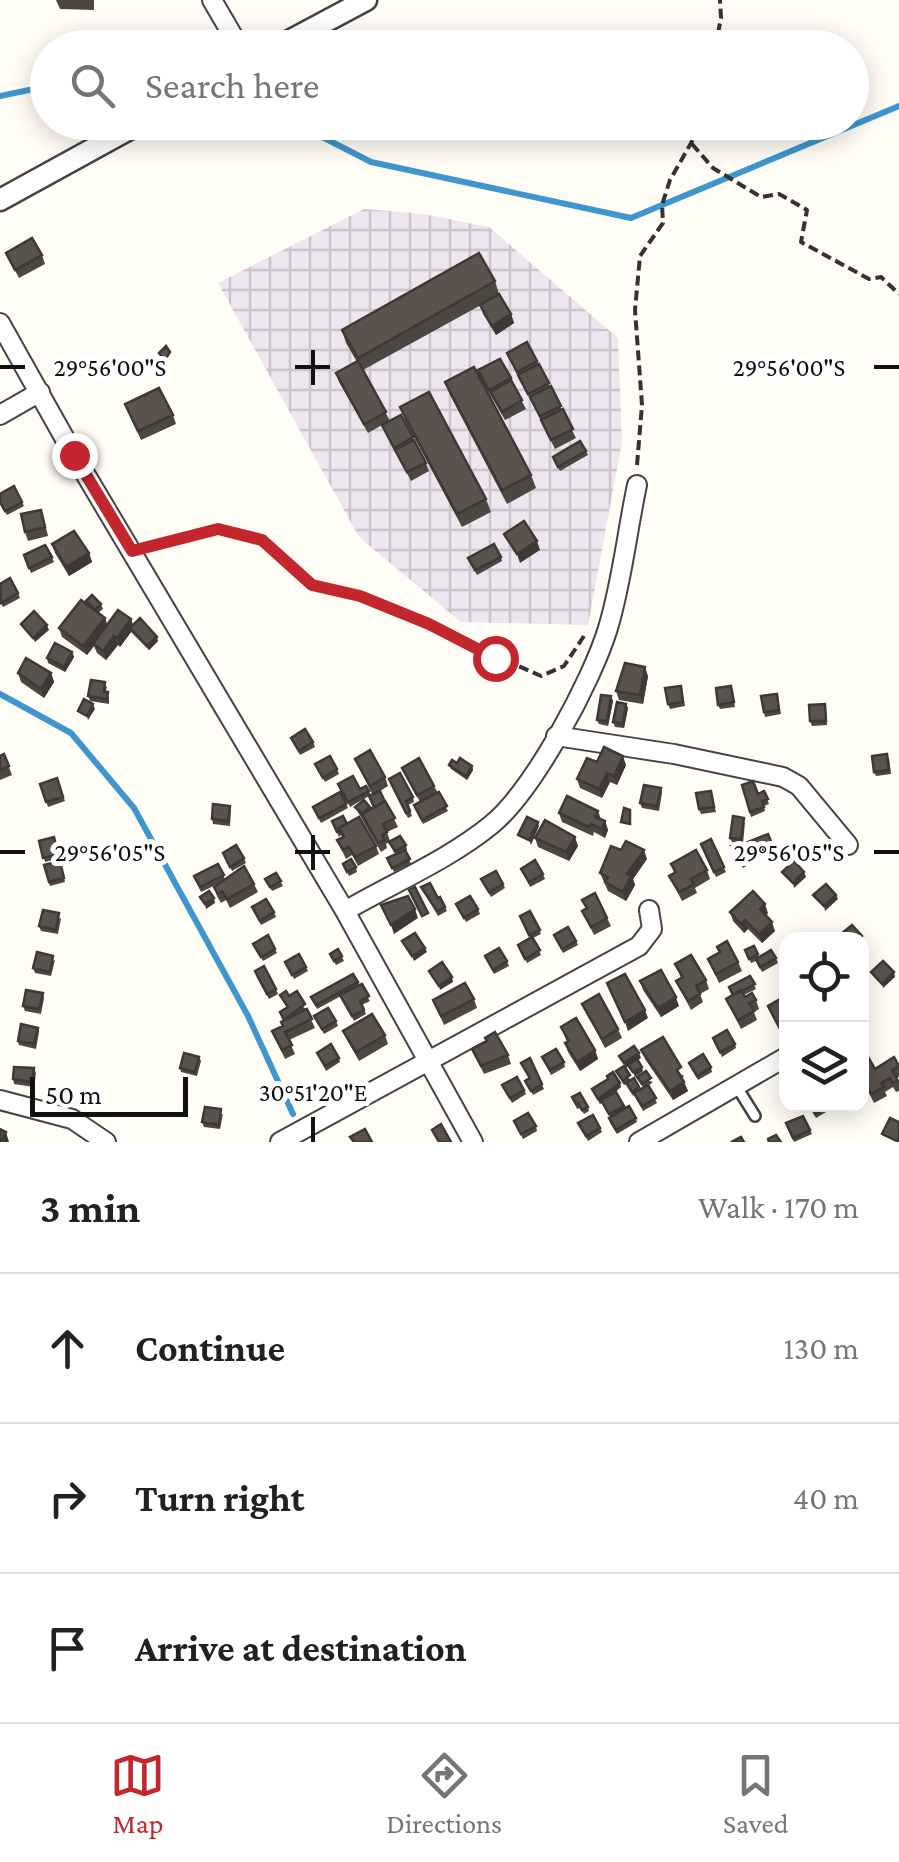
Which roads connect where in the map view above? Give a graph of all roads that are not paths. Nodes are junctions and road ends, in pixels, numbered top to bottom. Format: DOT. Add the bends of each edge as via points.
graph roads {
  1 [pos="212,0"];
  2 [pos="366,0"];
  3 [pos="230,30"];
  4 [pos="310,30"];
  5 [pos="109,140"];
  6 [pos="0,200"];
  7 [pos="0,323"];
  8 [pos="40,392"];
  9 [pos="0,415"];
  10 [pos="635,492"];
  11 [pos="556,736"];
  12 [pos="848,845"];
  13 [pos="649,910"];
  14 [pos="345,911"];
  15 [pos="779,1062"];
  16 [pos="427,1063"];
  17 [pos="737,1086"];
  18 [pos="0,1100"];
  19 [pos="755,1116"];
  20 [pos="106,1142"];
  21 [pos="280,1142"];
  22 [pos="473,1142"];
  23 [pos="640,1142"];
  1 -- 3 [label="street"];
  2 -- 4 [label="street"];
  5 -- 6 [label="street"];
  7 -- 8 [label="street"];
  8 -- 9 [label="street"];
  8 -- 14 [label="street"];
  10 -- 11 [label="street" via="607,631"];
  11 -- 12 [label="street" via="783,776"];
  11 -- 14 [label="street" via="492,824"];
  13 -- 16 [label="street" via="652,929 639,946"];
  14 -- 16 [label="street"];
  15 -- 17 [label="street"];
  16 -- 21 [label="street"];
  16 -- 22 [label="street"];
  17 -- 19 [label="lane"];
  17 -- 23 [label="street"];
  18 -- 20 [label="street" via="72,1120"];
}
